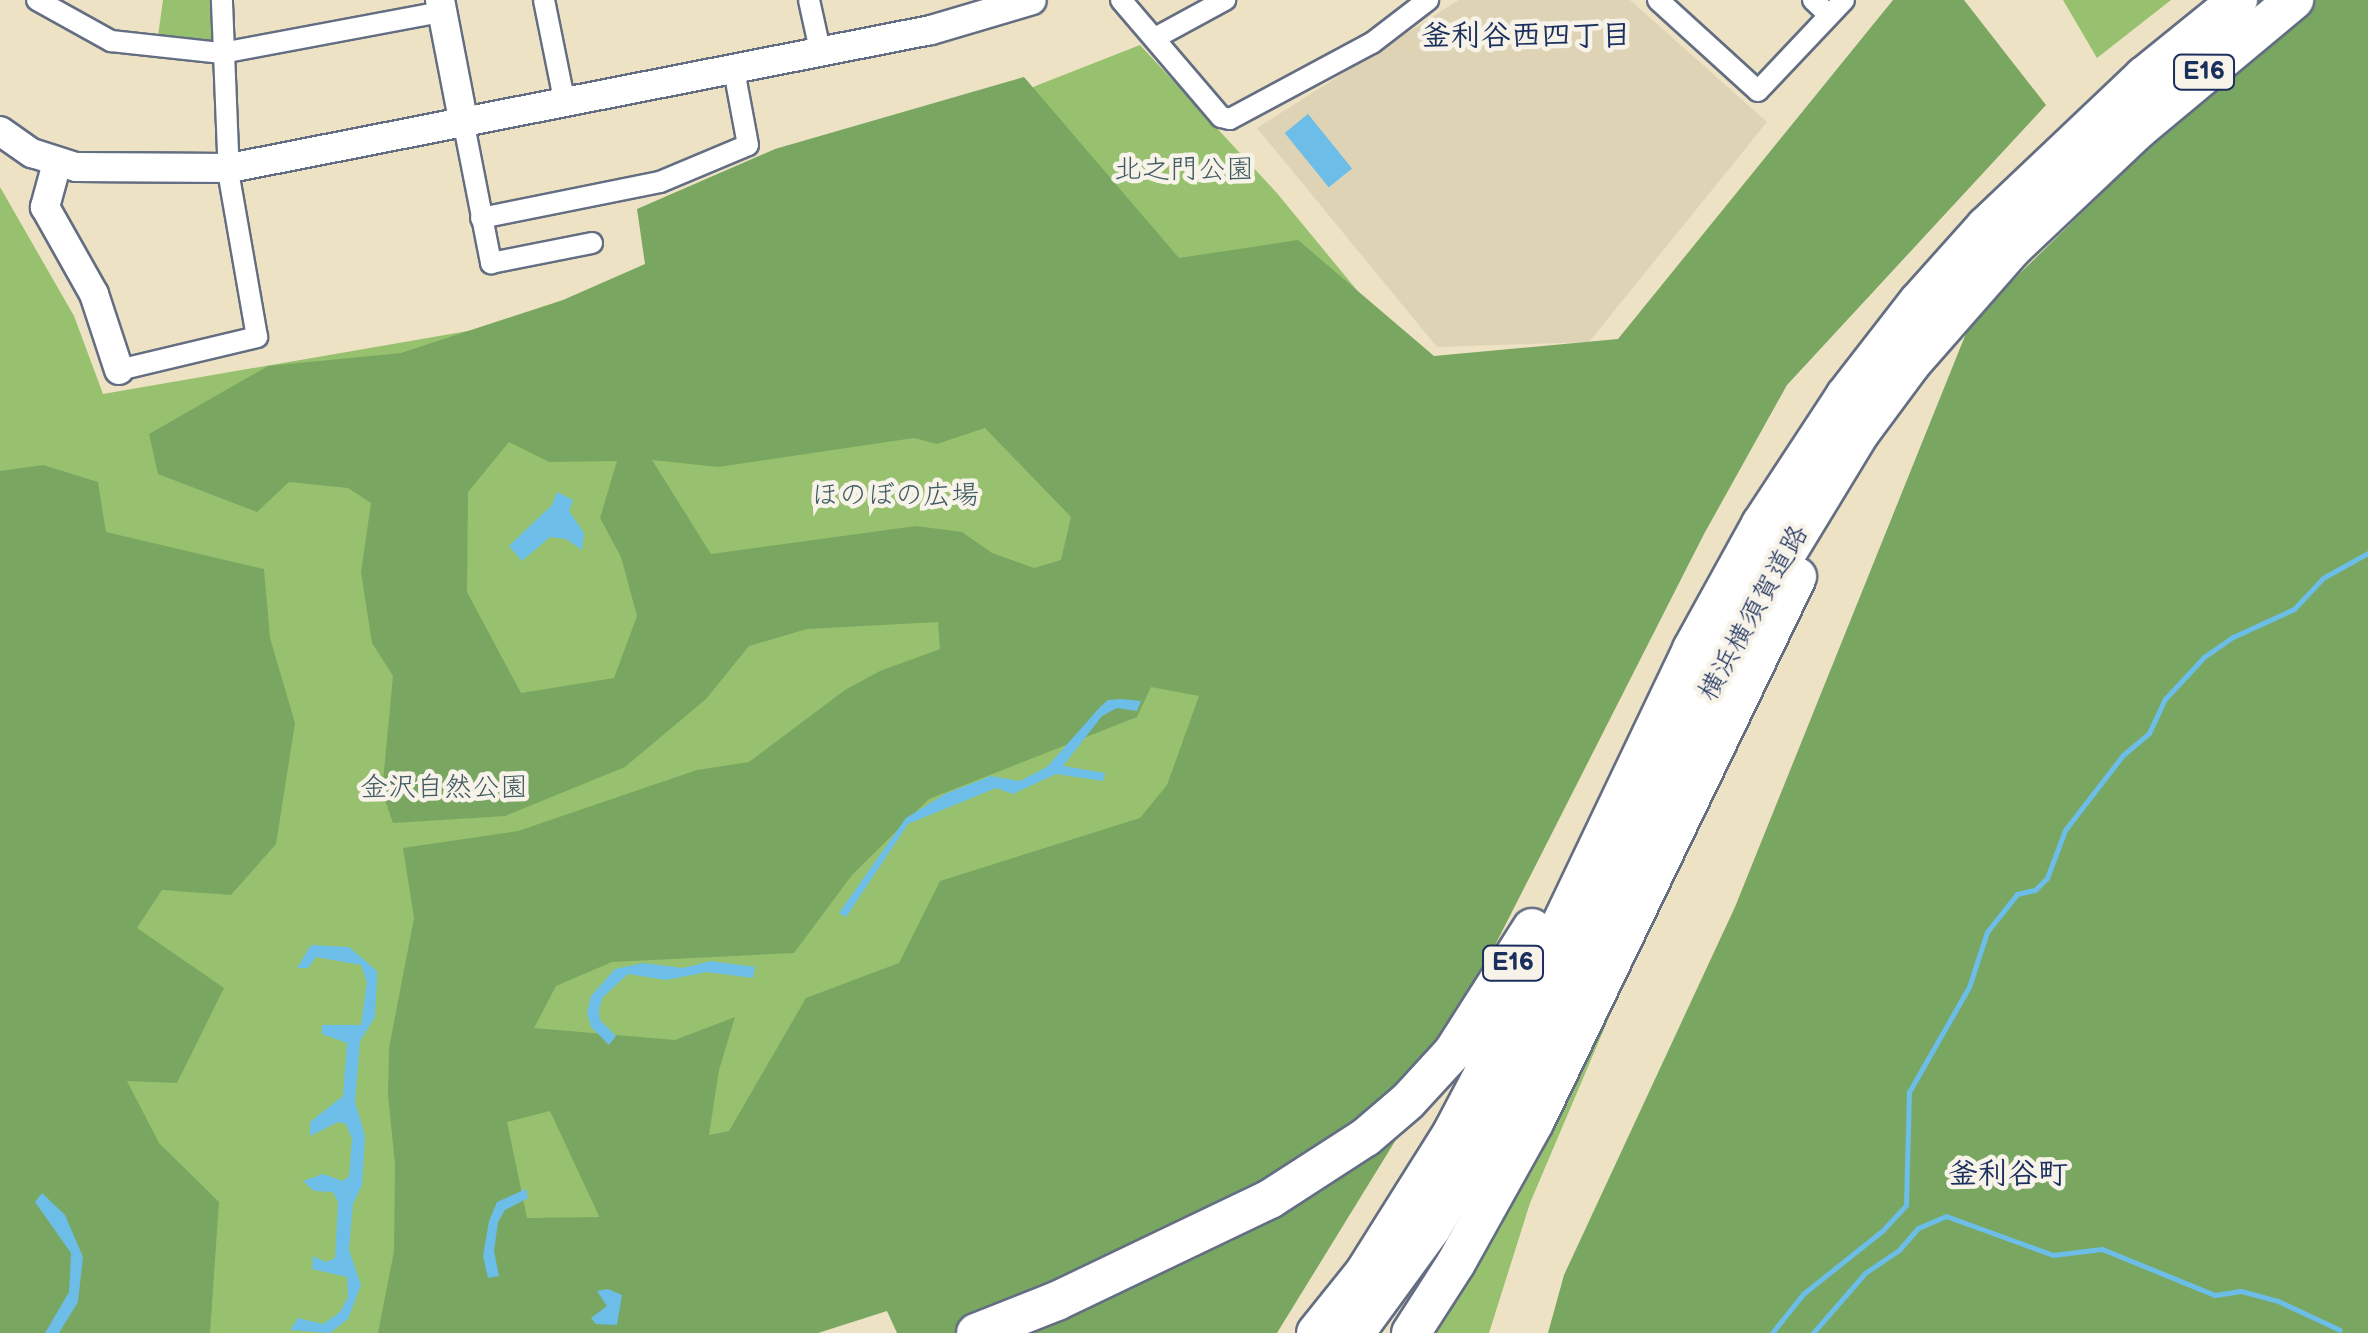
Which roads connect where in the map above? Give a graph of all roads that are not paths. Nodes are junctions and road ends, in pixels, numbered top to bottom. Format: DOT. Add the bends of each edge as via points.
graph roads {
  1 [pos="37,0"];
  2 [pos="222,0"];
  3 [pos="544,0"];
  4 [pos="809,0"];
  5 [pos="1032,0"];
  6 [pos="1121,0"];
  7 [pos="1225,0"];
  8 [pos="1428,0"];
  9 [pos="1658,0"];
  10 [pos="1812,0"];
  11 [pos="2238,0"];
  12 [pos="2294,0"];
  13 [pos="441,6"];
  14 [pos="1837,8"];
  15 [pos="1154,38"];
  16 [pos="820,50"];
  17 [pos="222,53"];
  18 [pos="734,70"];
  19 [pos="564,100"];
  20 [pos="464,125"];
  21 [pos="0,131"];
  22 [pos="57,163"];
  23 [pos="230,168"];
  24 [pos="482,218"];
  25 [pos="1999,238"];
  26 [pos="592,244"];
  27 [pos="1974,290"];
  28 [pos="119,370"];
  29 [pos="1845,396"];
  30 [pos="980,1331"];
  31 [pos="1316,1333"];
  32 [pos="1355,1333"];
  33 [pos="1411,1333"];
  1 -- 17 [label="street" via="111,40"];
  2 -- 17 [label="street"];
  3 -- 19 [label="street"];
  4 -- 16 [label="street"];
  5 -- 16 [label="street" via="931,30"];
  6 -- 15 [label="street"];
  7 -- 15 [label="street"];
  8 -- 15 [label="street" via="1372,43 1230,119 1221,117"];
  9 -- 14 [label="street" via="1758,91"];
  10 -- 14 [label="street"];
  11 -- 25 [label="highway, 横浜横須賀道路 / E16" via="2118,100"];
  12 -- 25 [label="highway, 横浜横須賀道路 / E16"];
  13 -- 17 [label="street"];
  13 -- 20 [label="street"];
  16 -- 18 [label="street"];
  17 -- 23 [label="street"];
  18 -- 19 [label="street"];
  18 -- 24 [label="street" via="748,145 660,182"];
  19 -- 20 [label="street"];
  20 -- 23 [label="street"];
  20 -- 24 [label="street"];
  21 -- 22 [label="street"];
  22 -- 23 [label="street"];
  22 -- 28 [label="street" via="45,207 94,294"];
  23 -- 28 [label="street" via="257,337"];
  24 -- 26 [label="street" via="491,263"];
  25 -- 27 [label="highway, 横浜横須賀道路 / E16"];
  25 -- 29 [label="highway, 横浜横須賀道路 / E16" via="1918,302"];
  27 -- 32 [label="highway, 横浜横須賀道路 / E16" via="1870,420 1806,519 1719,673 1479,1149"];
  27 -- 33 [label="highway, E16" via="1802,568 1534,1121"];
  29 -- 30 [label="highway, E16" via="1731,548 1508,972 1408,1101 1270,1200"];
  29 -- 31 [label="highway, 横浜横須賀道路 / E16" via="1761,524 1692,649 1552,943 1452,1133 1364,1273"];
}
